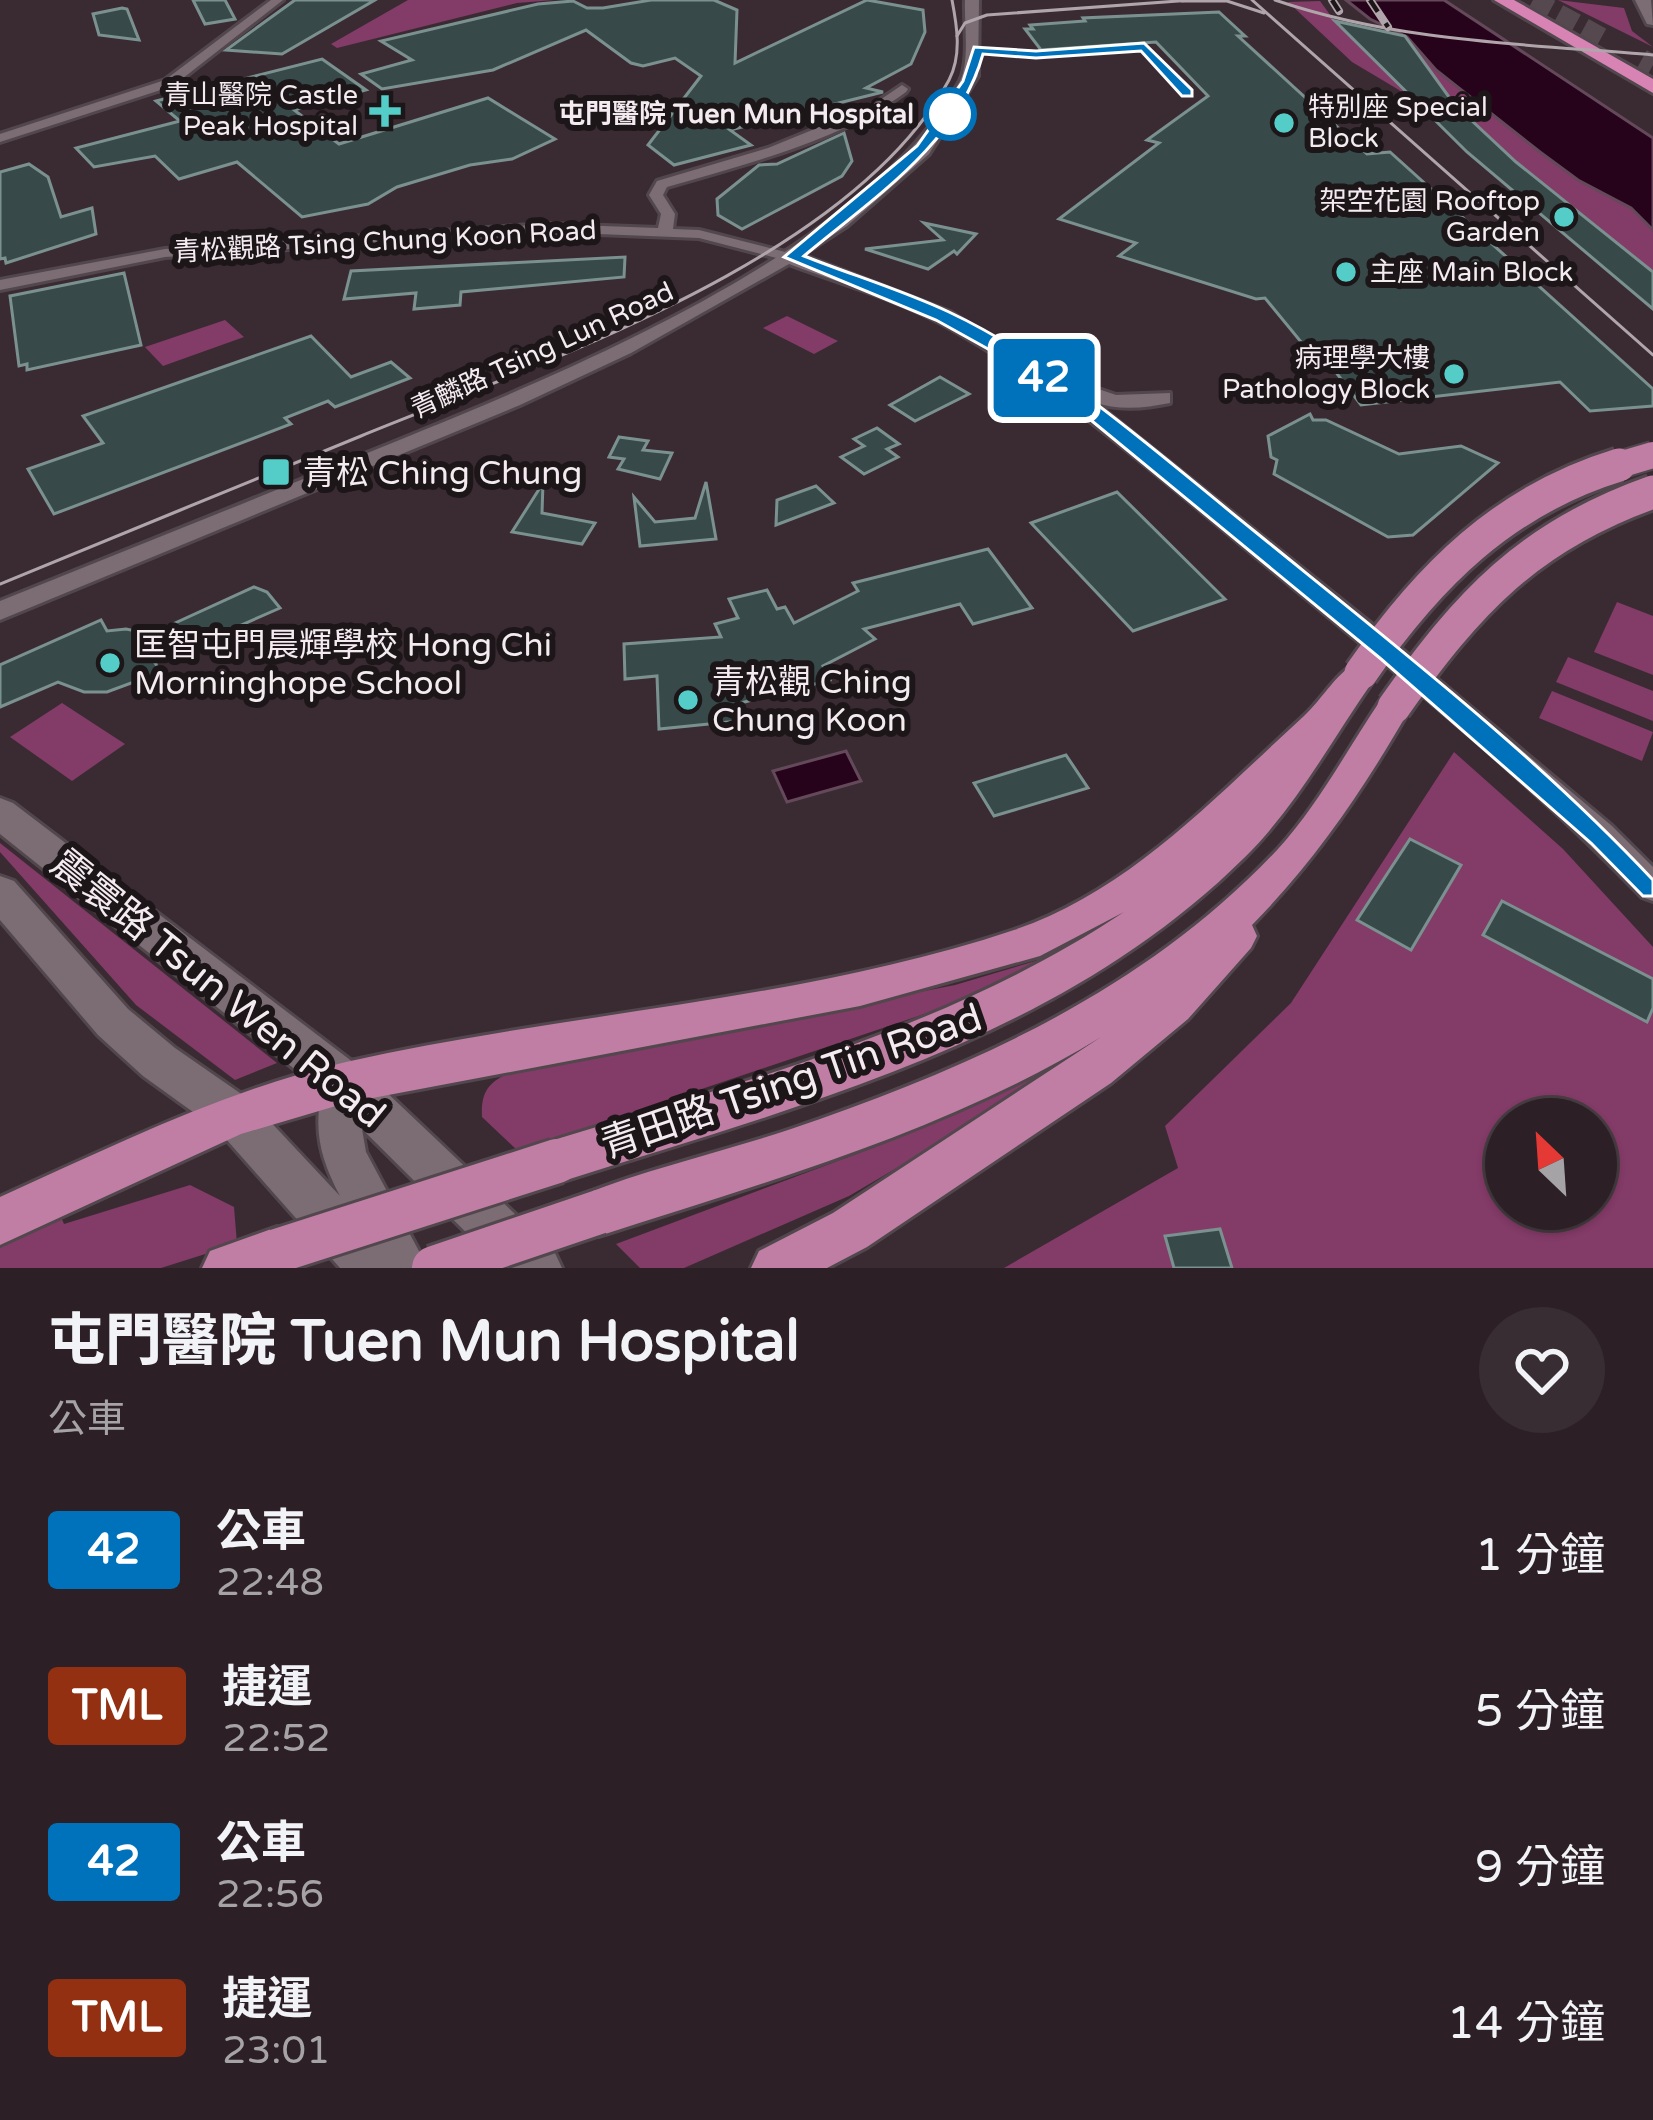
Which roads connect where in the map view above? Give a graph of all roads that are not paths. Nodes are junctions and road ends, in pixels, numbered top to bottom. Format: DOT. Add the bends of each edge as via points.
graph roads {
  1 [pos="278,0"];
  2 [pos="972,0"];
  3 [pos="1502,0"];
  4 [pos="1647,2"];
  5 [pos="1653,20"];
  6 [pos="1606,40"];
  7 [pos="1642,59"];
  8 [pos="1653,87"];
  9 [pos="902,89"];
  10 [pos="0,138"];
  11 [pos="665,231"];
  12 [pos="792,257"];
  13 [pos="0,285"];
  14 [pos="1033,370"];
  15 [pos="1162,398"];
  16 [pos="1653,455"];
  17 [pos="1653,492"];
  18 [pos="0,610"];
  19 [pos="1333,710"];
  20 [pos="0,813"];
  21 [pos="1294,856"];
  22 [pos="1653,888"];
  23 [pos="0,892"];
  24 [pos="346,1082"];
  25 [pos="234,1115"];
  26 [pos="0,1221"];
  27 [pos="842,1249"];
  28 [pos="226,1268"];
  29 [pos="383,1268"];
  30 [pos="403,1268"];
  31 [pos="434,1268"];
  32 [pos="536,1268"];
  33 [pos="776,1268"];
  1 -- 10 [label="street" via="169,83"];
  2 -- 12 [label="street, 青麟路 Tsing Lun Road" via="978,50 950,114 884,185"];
  3 -- 8 [label="highway"];
  4 -- 5 [label="main road"];
  6 -- 7 [label="highway"];
  9 -- 11 [label="street" via="875,109 773,151 662,184 656,195 668,214"];
  11 -- 12 [label="street, 青松觀路 Tsing Chung Koon Road"];
  11 -- 13 [label="street, 青松觀路 Tsing Chung Koon Road" via="548,228 292,242 164,253"];
  12 -- 14 [label="street, 青松觀路 Tsing Chung Koon Road" via="943,316"];
  12 -- 18 [label="street, 青麟路 Tsing Lun Road" via="540,388"];
  14 -- 15 [label="street, 青松觀路 Tsing Chung Koon Road" via="1114,402"];
  14 -- 22 [label="street, 青松觀路 Tsing Chung Koon Road" via="1359,628"];
  16 -- 19 [label="main road, 青田路 Tsing Tin Road, bridge" via="1532,499 1470,539 1419,590"];
  17 -- 21 [label="main road, 青田路 Tsing Tin Road, bridge" via="1571,523 1516,559 1467,606"];
  19 -- 24 [label="main road" via="1172,860 1026,944 860,988"];
  19 -- 28 [label="main road, 青田路 Tsing Tin Road, bridge" via="1294,773 1231,848 1150,918 970,1021"];
  20 -- 24 [label="main road, 震寰路 Tsun Wen Road"];
  21 -- 27 [label="main road" via="1248,923 1173,1006"];
  21 -- 31 [label="main road, 青田路 Tsing Tin Road, bridge" via="1162,973 1018,1059 867,1124"];
  23 -- 25 [label="main road, 震寰路 Tsun Wen Road" via="113,1022"];
  24 -- 25 [label="main road"];
  24 -- 30 [label="main road" via="338,1120 344,1157"];
  24 -- 32 [label="main road, 震寰路 Tsun Wen Road"];
  25 -- 26 [label="main road"];
  25 -- 29 [label="main road, 震寰路 Tsun Wen Road" via="361,1255"];
  27 -- 33 [label="main road"];
}
